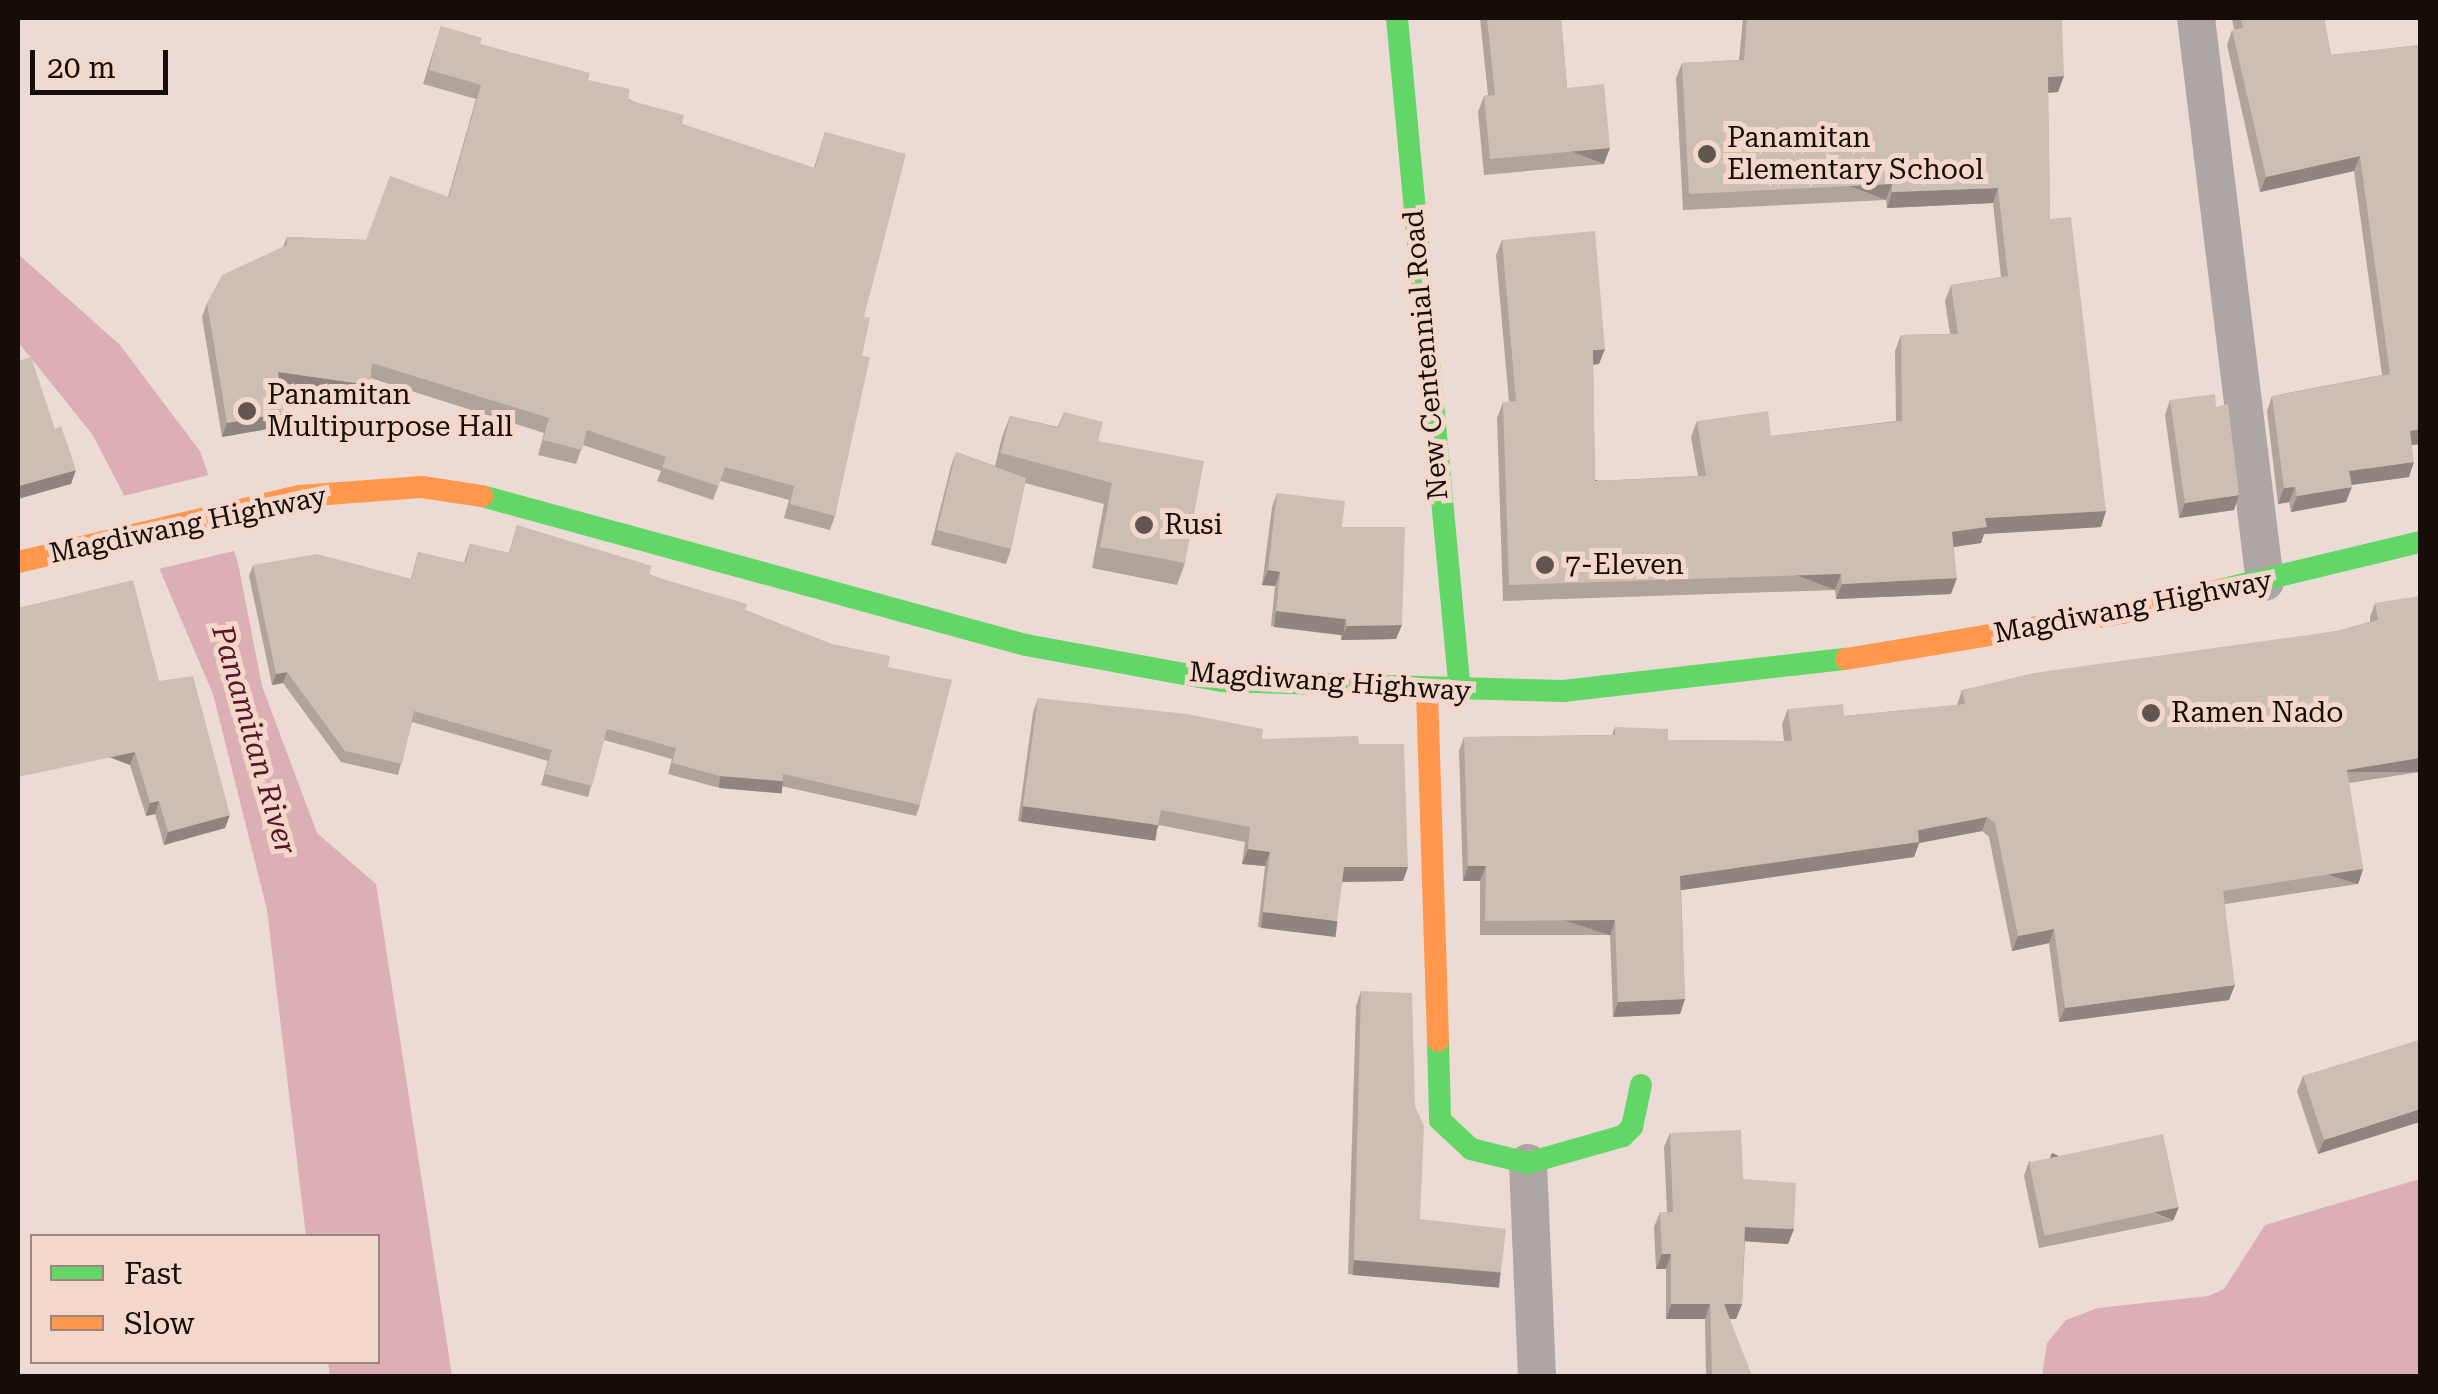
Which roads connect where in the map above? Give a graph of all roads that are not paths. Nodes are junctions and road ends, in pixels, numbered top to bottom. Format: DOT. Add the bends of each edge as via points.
graph roads {
  1 [pos="1397,18"];
  2 [pos="2196,18"];
  3 [pos="2420,542"];
  4 [pos="28,559"];
  5 [pos="2265,582"];
  6 [pos="1427,691"];
  7 [pos="1460,692"];
  8 [pos="1641,1085"];
  9 [pos="1528,1163"];
  10 [pos="1537,1376"];
  1 -- 7 [label="main road, New Centennial Road"];
  2 -- 5 [label="street"];
  3 -- 5 [label="main road, Magdiwang Highway"];
  4 -- 6 [label="main road, Magdiwang Highway" via="332,492 449,489 1026,644 1223,680"];
  5 -- 7 [label="main road, Magdiwang Highway" via="1794,668 1564,690"];
  6 -- 7 [label="main road, Magdiwang Highway"];
  6 -- 9 [label="main road" via="1440,1120 1471,1149"];
  8 -- 9 [label="main road" via="1632,1128 1623,1136"];
  9 -- 10 [label="street"];
}
